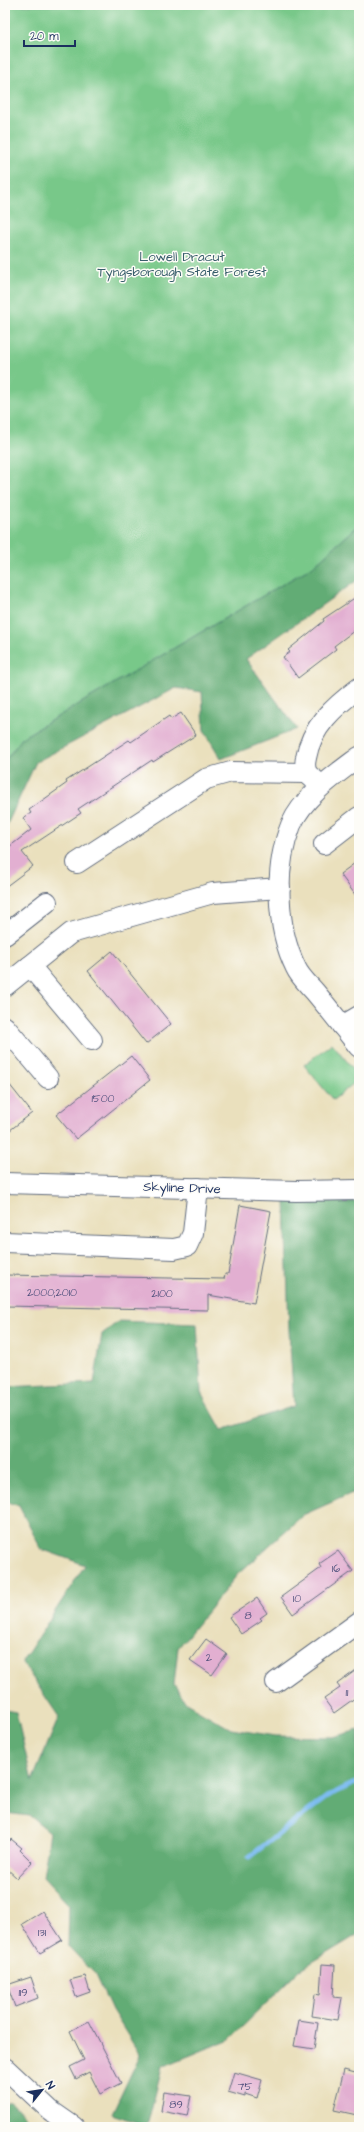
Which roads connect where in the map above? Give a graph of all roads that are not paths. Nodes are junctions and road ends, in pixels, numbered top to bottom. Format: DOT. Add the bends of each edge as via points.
graph roads {
  1 [pos="359,688"];
  2 [pos="359,757"];
  3 [pos="307,773"];
  4 [pos="322,787"];
  5 [pos="359,817"];
  6 [pos="324,844"];
  7 [pos="77,862"];
  8 [pos="280,888"];
  9 [pos="47,902"];
  10 [pos="5,935"];
  11 [pos="30,966"];
  12 [pos="5,986"];
  13 [pos="359,1016"];
  14 [pos="342,1026"];
  15 [pos="5,1027"];
  16 [pos="92,1040"];
  17 [pos="359,1047"];
  18 [pos="48,1078"];
  19 [pos="5,1183"];
  20 [pos="198,1188"];
  21 [pos="359,1190"];
  22 [pos="5,1242"];
  23 [pos="359,1622"];
  24 [pos="276,1682"];
  25 [pos="5,2068"];
  26 [pos="74,2127"];
  1 -- 3 [label="street" via="331,712 315,731 305,763"];
  2 -- 4 [label="street"];
  3 -- 4 [label="street"];
  3 -- 7 [label="street" via="231,772 206,779"];
  4 -- 8 [label="street" via="308,800 291,825 282,860"];
  5 -- 6 [label="street"];
  8 -- 11 [label="street" via="213,893 71,933"];
  8 -- 14 [label="street" via="281,924 296,969"];
  9 -- 10 [label="street"];
  11 -- 12 [label="street"];
  11 -- 16 [label="street"];
  13 -- 14 [label="street"];
  14 -- 17 [label="street"];
  15 -- 18 [label="street"];
  19 -- 20 [label="street, Skyline Drive"];
  20 -- 21 [label="street, Skyline Drive"];
  20 -- 22 [label="street" via="193,1233 187,1246 174,1250"];
  23 -- 24 [label="street"];
  25 -- 26 [label="street" via="51,2110"];
}
